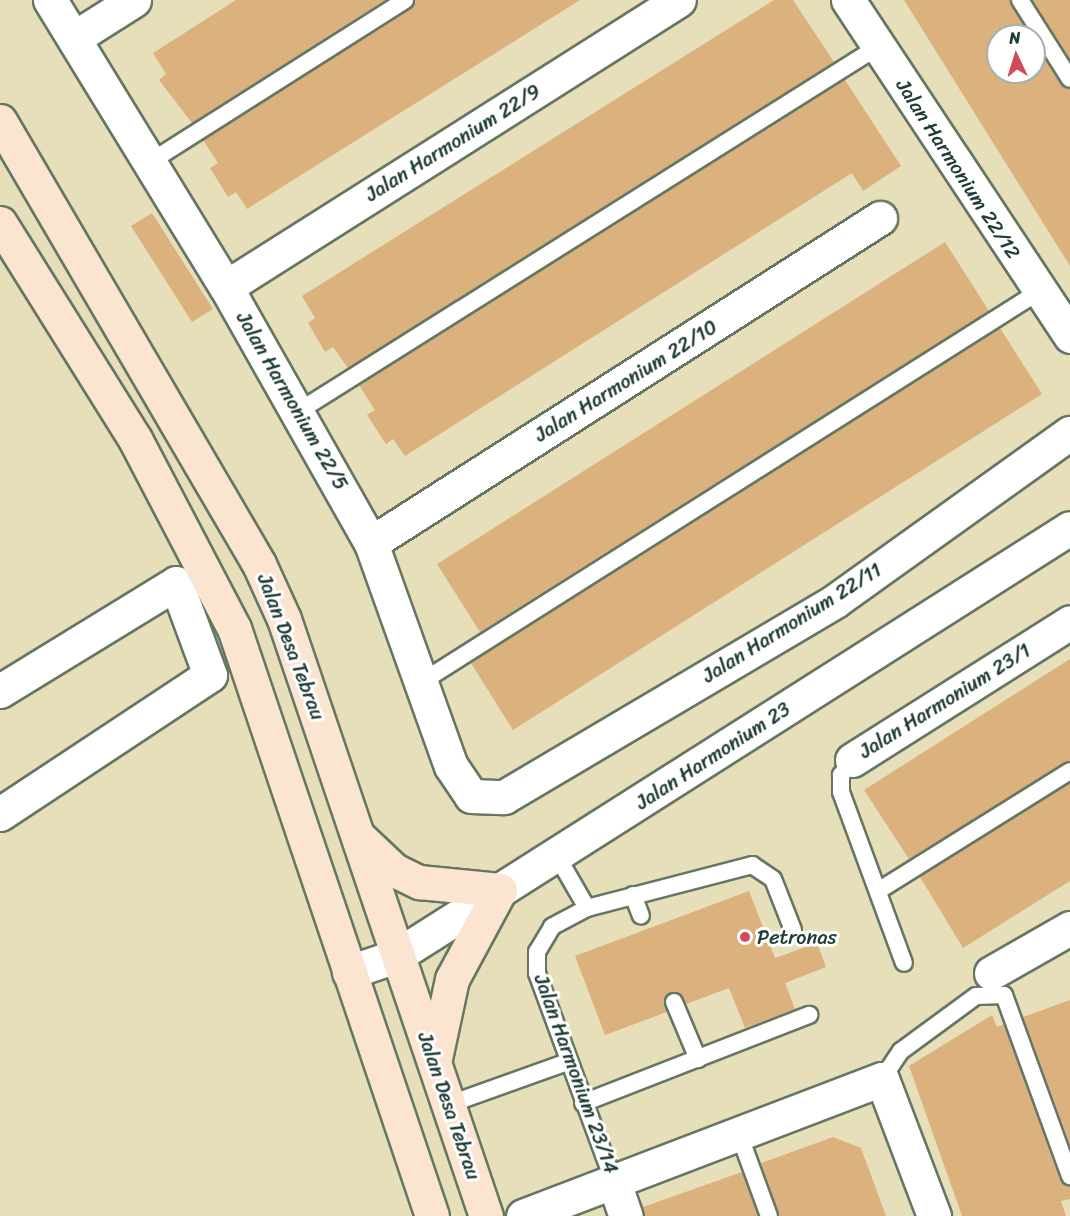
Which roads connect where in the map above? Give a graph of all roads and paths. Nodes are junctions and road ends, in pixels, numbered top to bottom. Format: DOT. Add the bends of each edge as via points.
graph roads {
  1 [pos="50,0"];
  2 [pos="134,0"];
  3 [pos="405,0"];
  4 [pos="680,0"];
  5 [pos="848,0"];
  6 [pos="1020,0"];
  7 [pos="75,38"];
  8 [pos="879,46"];
  9 [pos="1070,79"];
  10 [pos="0,121"];
  11 [pos="150,162"];
  12 [pos="880,218"];
  13 [pos="0,223"];
  14 [pos="226,287"];
  15 [pos="1038,292"];
  16 [pos="1070,336"];
  17 [pos="299,411"];
  18 [pos="1070,433"];
  19 [pos="1070,528"];
  20 [pos="371,543"];
  21 [pos="1070,622"];
  22 [pos="420,683"];
  23 [pos="0,691"];
  24 [pos="852,760"];
  25 [pos="1070,771"];
  26 [pos="504,797"];
  27 [pos="0,814"];
  28 [pos="358,836"];
  29 [pos="557,856"];
  30 [pos="500,890"];
  31 [pos="878,891"];
  32 [pos="633,895"];
  33 [pos="587,908"];
  34 [pos="641,916"];
  35 [pos="1070,927"];
  36 [pos="793,930"];
  37 [pos="396,956"];
  38 [pos="904,963"];
  39 [pos="349,972"];
  40 [pos="990,973"];
  41 [pos="674,1002"];
  42 [pos="809,1014"];
  43 [pos="698,1059"];
  44 [pos="435,1062"];
  45 [pos="567,1062"];
  46 [pos="882,1079"];
  47 [pos="584,1103"];
  48 [pos="450,1104"];
  49 [pos="739,1134"];
  50 [pos="1070,1176"];
  51 [pos="614,1182"];
  52 [pos="432,1216"];
  53 [pos="486,1216"];
  54 [pos="523,1216"];
  55 [pos="626,1216"];
  56 [pos="769,1216"];
  57 [pos="934,1216"];
  1 -- 7 [label="street, Jalan Harmonium 22/5"];
  2 -- 7 [label="street"];
  3 -- 11 [label="lane"];
  4 -- 14 [label="street, Jalan Harmonium 22/9"];
  5 -- 8 [label="street, Jalan Harmonium 22/12"];
  6 -- 9 [label="lane"];
  7 -- 11 [label="street, Jalan Harmonium 22/5"];
  8 -- 15 [label="street, Jalan Harmonium 22/12"];
  8 -- 17 [label="lane"];
  10 -- 28 [label="main road, Jalan Desa Tebrau" via="260,564 284,620"];
  11 -- 14 [label="street, Jalan Harmonium 22/5"];
  12 -- 20 [label="street, Jalan Harmonium 22/10"];
  13 -- 39 [label="main road" via="135,439 214,584 234,628"];
  14 -- 17 [label="street, Jalan Harmonium 22/5"];
  15 -- 16 [label="street, Jalan Harmonium 22/12"];
  15 -- 22 [label="lane"];
  17 -- 20 [label="street, Jalan Harmonium 22/5"];
  18 -- 26 [label="street, Jalan Harmonium 22/11" via="835,601"];
  19 -- 29 [label="street, Jalan Harmonium 23"];
  20 -- 22 [label="street, Jalan Harmonium 22/5"];
  21 -- 24 [label="street, Jalan Harmonium 23/1"];
  22 -- 26 [label="street, Jalan Harmonium 22/5" via="451,766 471,796"];
  23 -- 27 [label="street" via="176,583 210,675"];
  24 -- 31 [label="lane, Jalan Harmonium 23/1" via="841,775 841,792"];
  25 -- 31 [label="lane"];
  28 -- 30 [label="main road" via="394,870 419,882"];
  28 -- 37 [label="main road, Jalan Desa Tebrau"];
  29 -- 30 [label="street, Jalan Harmonium 23"];
  29 -- 33 [label="lane"];
  30 -- 37 [label="street, Jalan Harmonium 23"];
  30 -- 44 [label="main road" via="452,980"];
  31 -- 38 [label="lane, Jalan Harmonium 23/1"];
  32 -- 33 [label="lane, Jalan Harmonium 23/14"];
  32 -- 34 [label="lane"];
  32 -- 36 [label="lane, Jalan Harmonium 23/14" via="752,865 773,879"];
  33 -- 45 [label="lane, Jalan Harmonium 23/14" via="552,927 537,952 537,974"];
  35 -- 40 [label="street"];
  37 -- 39 [label="street, Jalan Harmonium 23"];
  37 -- 44 [label="main road, Jalan Desa Tebrau"];
  39 -- 52 [label="main road"];
  41 -- 43 [label="lane"];
  42 -- 43 [label="lane"];
  43 -- 47 [label="lane"];
  44 -- 48 [label="main road, Jalan Desa Tebrau"];
  45 -- 47 [label="lane, Jalan Harmonium 23/14"];
  45 -- 48 [label="lane"];
  46 -- 49 [label="street"];
  46 -- 50 [label="lane" via="901,1052 976,996 1004,995"];
  46 -- 57 [label="street"];
  47 -- 51 [label="lane, Jalan Harmonium 23/14"];
  48 -- 53 [label="main road, Jalan Desa Tebrau"];
  49 -- 51 [label="street"];
  49 -- 56 [label="lane"];
  51 -- 54 [label="street"];
  51 -- 55 [label="street, Jalan Harmonium 23/14"];
}
